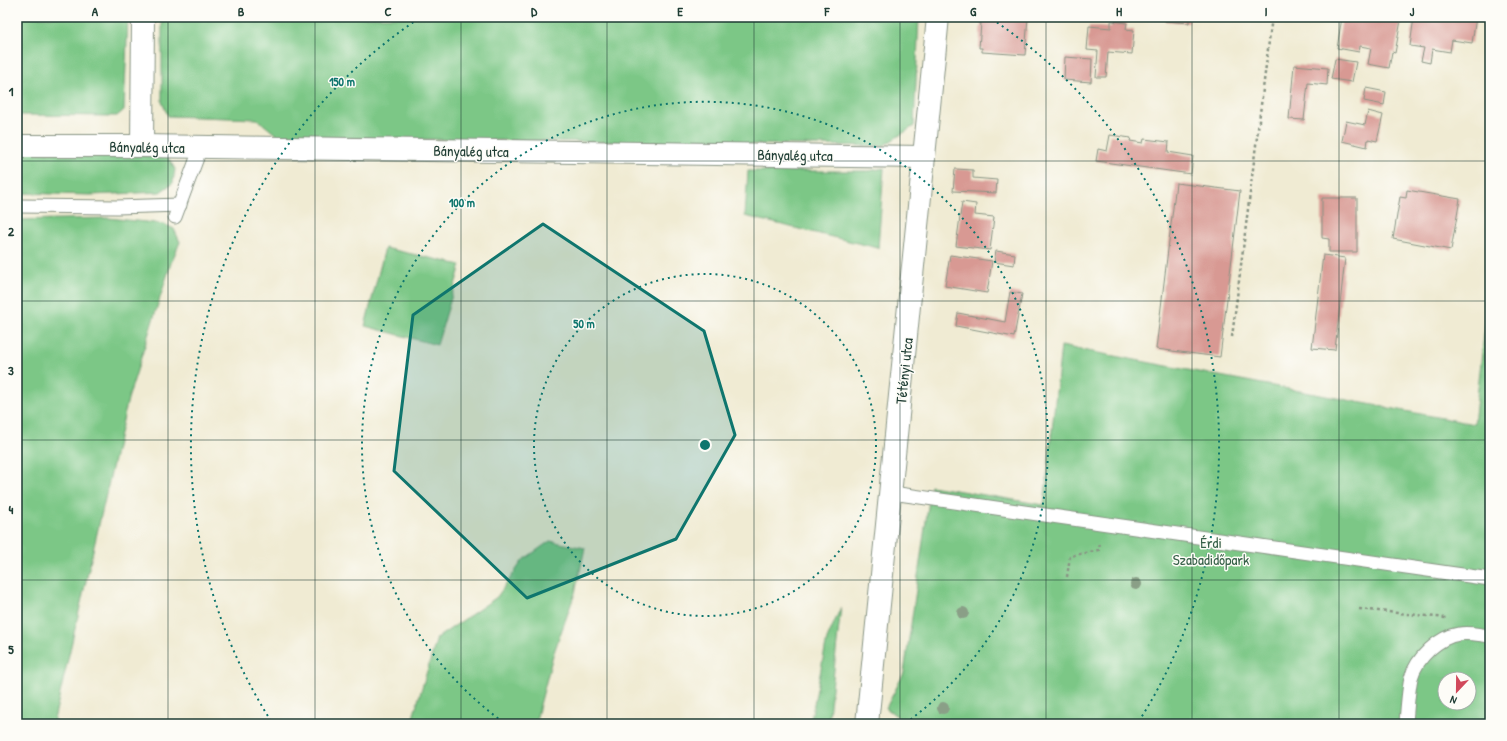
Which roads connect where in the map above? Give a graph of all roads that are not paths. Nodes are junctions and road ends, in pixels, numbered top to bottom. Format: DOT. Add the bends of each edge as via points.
graph roads {
  1 [pos="143,17"];
  2 [pos="938,17"];
  3 [pos="17,146"];
  4 [pos="142,146"];
  5 [pos="201,147"];
  6 [pos="924,157"];
  7 [pos="17,206"];
  8 [pos="892,493"];
  9 [pos="1490,579"];
  10 [pos="1490,636"];
  11 [pos="868,724"];
  12 [pos="1406,724"];
  1 -- 4 [label="street"];
  2 -- 6 [label="street, Tétényi utca"];
  3 -- 4 [label="street, Bányalég utca"];
  4 -- 5 [label="street, Bányalég utca"];
  5 -- 6 [label="street, Bányalég utca"];
  5 -- 7 [label="lane" via="177,211 117,207"];
  6 -- 8 [label="street, Tétényi utca"];
  8 -- 9 [label="lane"];
  8 -- 11 [label="street, Tétényi utca"];
  10 -- 12 [label="lane" via="1460,633 1446,637 1422,658 1412,676"];
}
